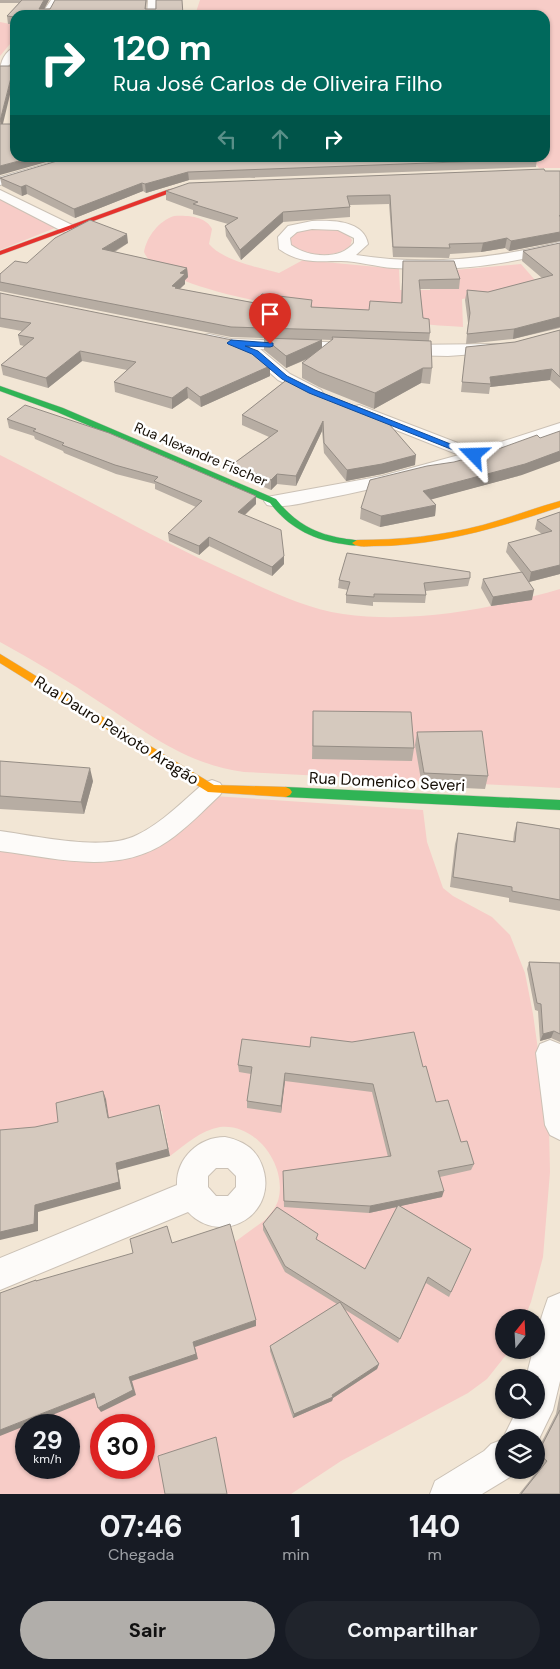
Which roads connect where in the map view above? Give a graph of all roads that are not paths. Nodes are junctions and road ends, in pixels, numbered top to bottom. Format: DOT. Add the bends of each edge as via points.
graph roads {
  1 [pos="10,56"];
  2 [pos="0,69"];
  3 [pos="64,162"];
  4 [pos="0,181"];
  5 [pos="212,184"];
  6 [pos="0,194"];
  7 [pos="67,228"];
  8 [pos="560,246"];
  9 [pos="0,253"];
  10 [pos="340,257"];
  11 [pos="192,335"];
  12 [pos="231,343"];
  13 [pos="510,347"];
  14 [pos="369,348"];
  15 [pos="389,349"];
  16 [pos="0,388"];
  17 [pos="330,399"];
  18 [pos="348,406"];
  19 [pos="560,428"];
  20 [pos="474,455"];
  21 [pos="273,501"];
  22 [pos="560,504"];
  23 [pos="0,658"];
  24 [pos="212,789"];
  25 [pos="560,805"];
  26 [pos="0,840"];
  27 [pos="550,1054"];
  28 [pos="560,1125"];
  29 [pos="194,1194"];
  30 [pos="0,1274"];
  31 [pos="560,1310"];
  32 [pos="545,1372"];
  33 [pos="495,1465"];
  34 [pos="448,1494"];
  1 -- 2 [label="street"];
  3 -- 4 [label="street"];
  5 -- 7 [label="street" via="168,191"];
  6 -- 7 [label="street"];
  7 -- 9 [label="street"];
  8 -- 10 [label="street" via="505,259 469,263 387,262"];
  10 -- 10 [label="street" via="352,253 361,244 357,234 341,227 305,226 289,232 283,240 287,249 300,256"];
  11 -- 12 [label="street"];
  12 -- 14 [label="street"];
  12 -- 17 [label="street" via="255,352 284,377"];
  13 -- 15 [label="street" via="463,351"];
  16 -- 21 [label="street, Rua Alexandre Fischer" via="60,410"];
  18 -- 20 [label="street"];
  19 -- 20 [label="street"];
  20 -- 21 [label="street" via="400,478"];
  21 -- 22 [label="street, Rua Alexandre Fischer" via="287,519 303,529 343,541 382,544 476,530"];
  23 -- 24 [label="street, Rua Dauro Peixoto Aragão"];
  24 -- 25 [label="street, Rua Domenico Severi"];
  24 -- 26 [label="street, Rua Dauro Peixoto Aragão" via="153,840 131,850 91,853"];
  27 -- 28 [label="street"];
  29 -- 30 [label="street"];
  31 -- 32 [label="street"];
  33 -- 34 [label="street"];
}
